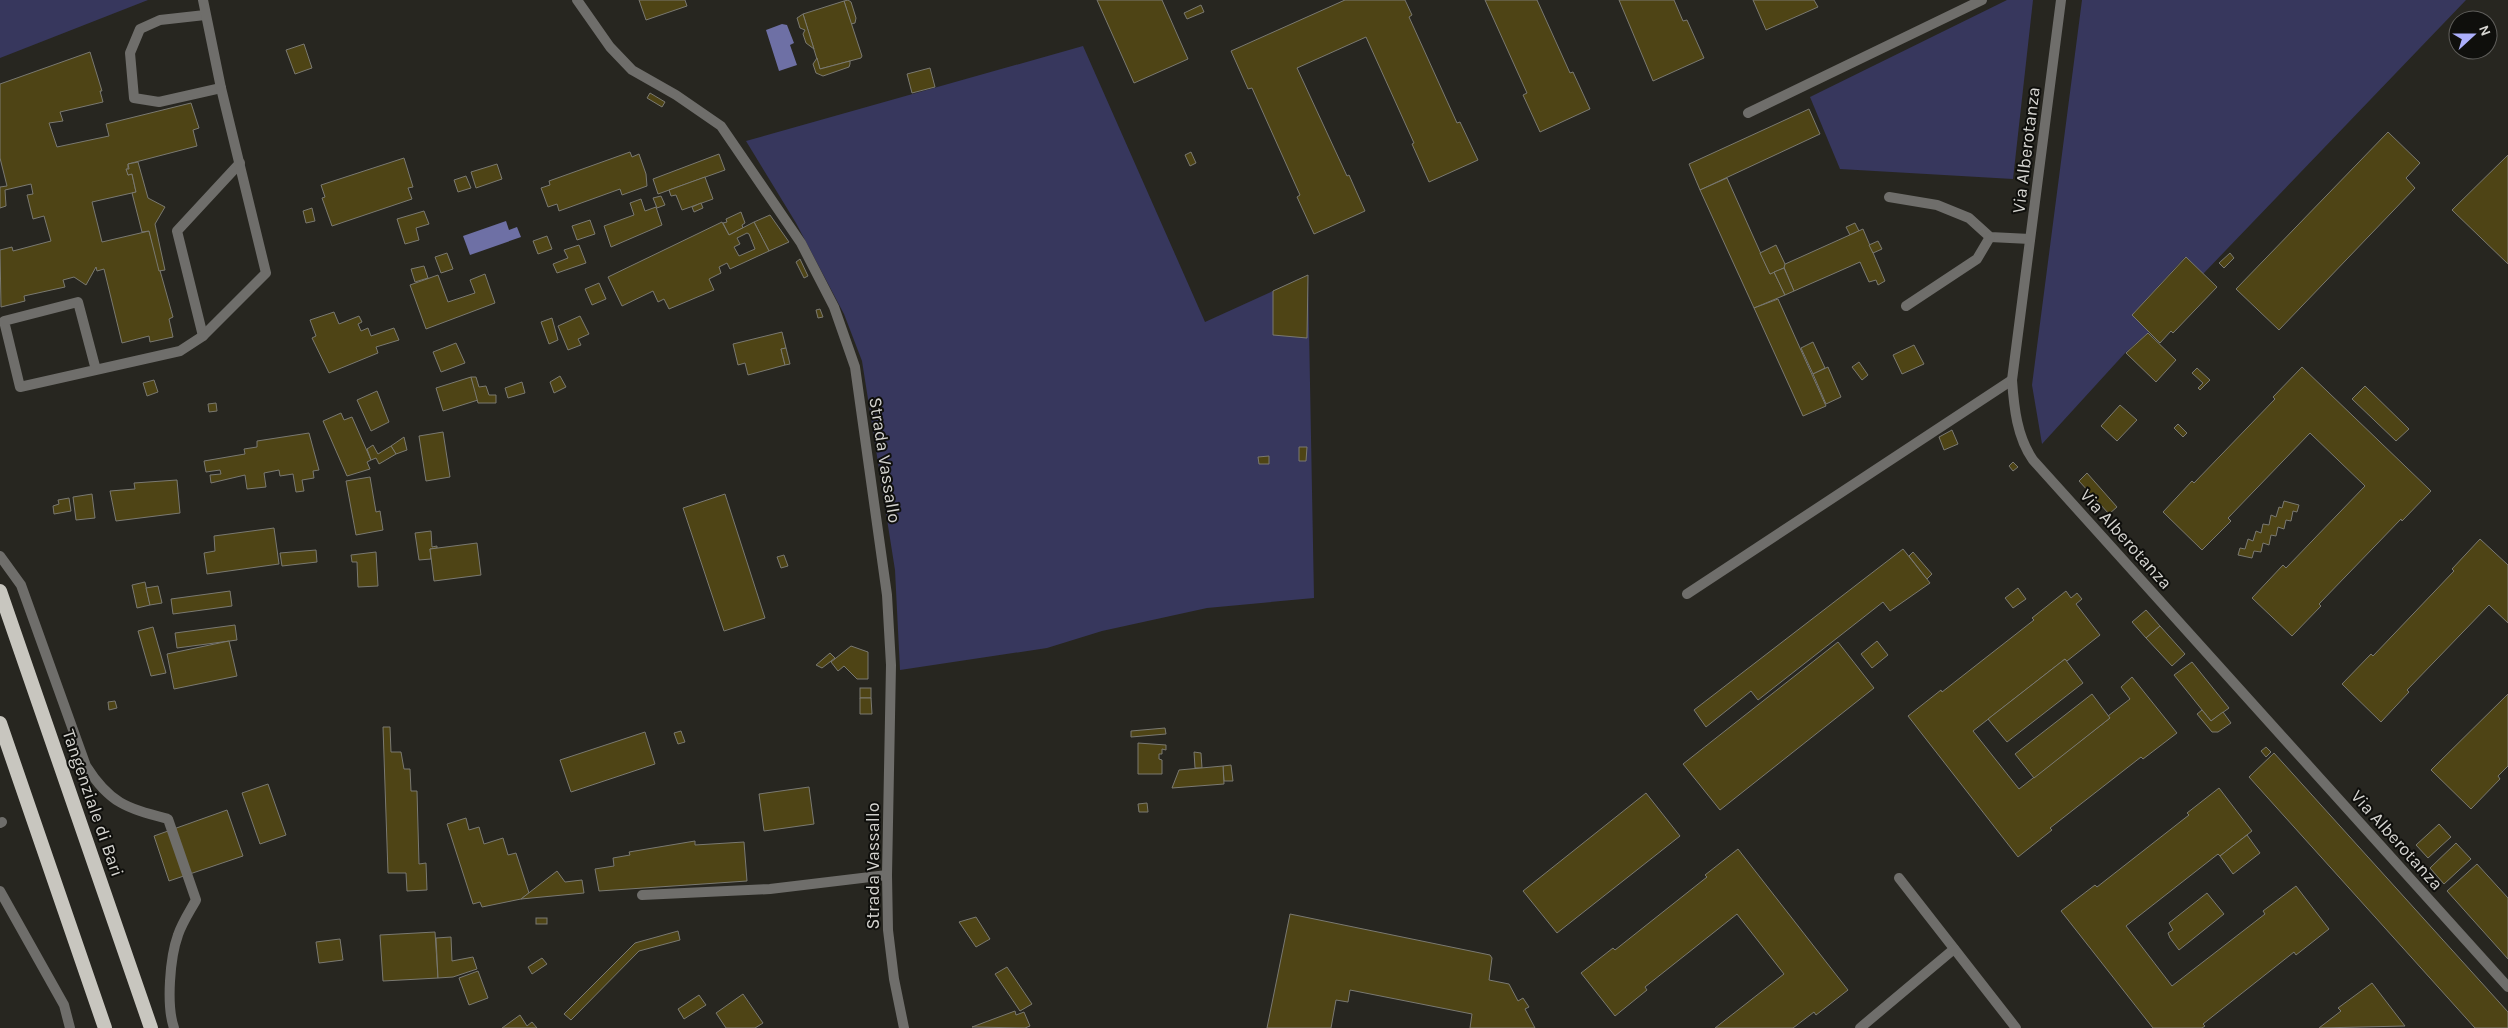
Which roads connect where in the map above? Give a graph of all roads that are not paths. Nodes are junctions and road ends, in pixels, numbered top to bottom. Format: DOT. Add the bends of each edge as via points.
graph roads {
  1 [pos="203,0"];
  2 [pos="577,0"];
  3 [pos="1982,0"];
  4 [pos="2061,0"];
  5 [pos="205,15"];
  6 [pos="221,88"];
  7 [pos="1748,113"];
  8 [pos="240,163"];
  9 [pos="1889,197"];
  10 [pos="1990,237"];
  11 [pos="2030,239"];
  12 [pos="1906,306"];
  13 [pos="203,336"];
  14 [pos="96,370"];
  15 [pos="2012,380"];
  16 [pos="0,556"];
  17 [pos="0,591"];
  18 [pos="1687,594"];
  19 [pos="0,723"];
  20 [pos="886,876"];
  21 [pos="1899,878"];
  22 [pos="0,891"];
  23 [pos="642,895"];
  24 [pos="1954,949"];
  25 [pos="2508,987"];
  26 [pos="70,1028"];
  27 [pos="104,1028"];
  28 [pos="151,1028"];
  29 [pos="174,1028"];
  30 [pos="904,1028"];
  31 [pos="1860,1028"];
  32 [pos="2016,1028"];
  1 -- 5 [label="street"];
  2 -- 20 [label="street, Strada Vassallo" via="610,47 632,70 676,94 721,126 801,243 834,307 855,367 887,596 891,665"];
  3 -- 7 [label="street"];
  4 -- 11 [label="street, Via Alberotanza"];
  5 -- 6 [label="street"];
  5 -- 6 [label="street" via="160,20 140,29 130,53 134,98 159,102"];
  6 -- 8 [label="street"];
  8 -- 13 [label="street" via="176,231"];
  8 -- 13 [label="street" via="266,273"];
  9 -- 10 [label="street" via="1937,205 1969,218"];
  10 -- 11 [label="street"];
  10 -- 12 [label="street" via="1977,259"];
  11 -- 15 [label="street, Via Alberotanza"];
  13 -- 14 [label="street" via="180,351"];
  14 -- 14 [label="street" via="78,302 4,321 20,388"];
  15 -- 18 [label="street"];
  15 -- 25 [label="street, Via Alberotanza" via="2020,432 2024,448 2032,460"];
  16 -- 29 [label="street" via="21,585 90,774 111,797 127,808 168,819 196,900 177,935 169,1005"];
  17 -- 28 [label="highway, Tangenziale di Bari"];
  19 -- 27 [label="highway"];
  20 -- 23 [label="street" via="770,889"];
  20 -- 30 [label="street, Strada Vassallo" via="888,930"];
  21 -- 24 [label="street"];
  22 -- 26 [label="street" via="64,1005"];
  24 -- 31 [label="street"];
  24 -- 32 [label="street"];
}
